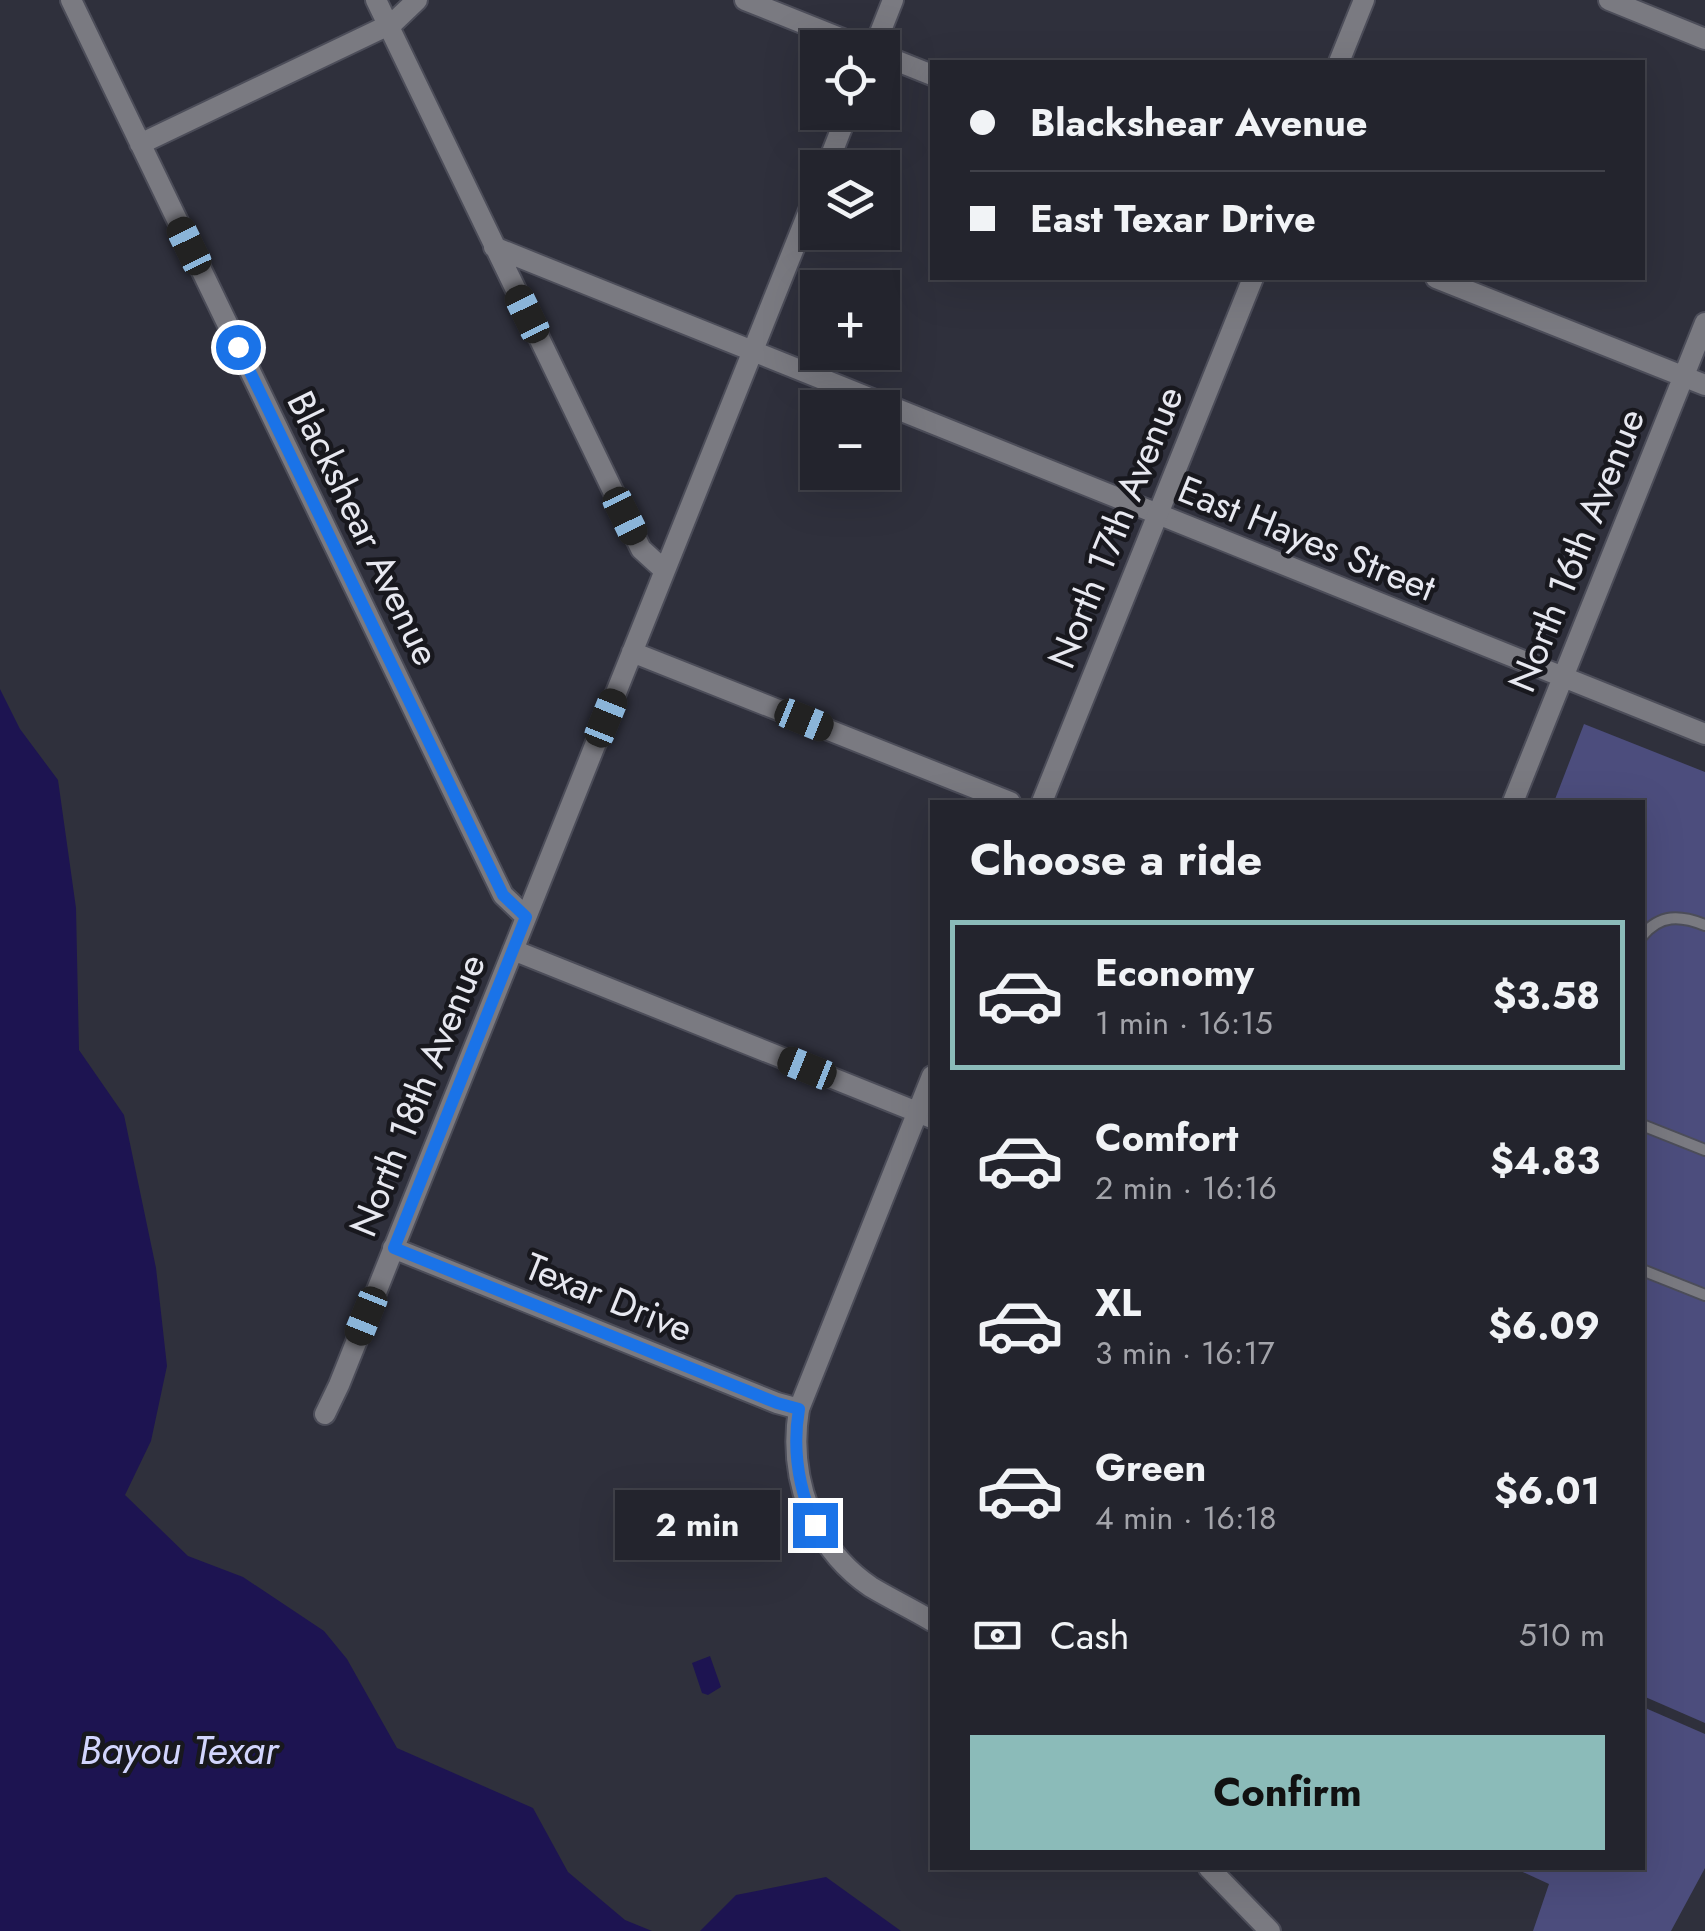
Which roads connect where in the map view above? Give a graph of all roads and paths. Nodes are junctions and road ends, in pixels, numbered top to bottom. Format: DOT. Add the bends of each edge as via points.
graph roads {
  1 [pos="71,0"];
  2 [pos="376,0"];
  3 [pos="417,0"];
  4 [pos="745,0"];
  5 [pos="893,0"];
  6 [pos="1364,0"];
  7 [pos="1609,0"];
  8 [pos="388,25"];
  9 [pos="819,30"];
  10 [pos="881,30"];
  11 [pos="1705,38"];
  12 [pos="1340,60"];
  13 [pos="900,62"];
  14 [pos="930,74"];
  15 [pos="140,144"];
  16 [pos="800,233"];
  17 [pos="494,247"];
  18 [pos="1252,280"];
  19 [pos="1441,280"];
  20 [pos="1705,323"];
  21 [pos="752,353"];
  22 [pos="1684,377"];
  23 [pos="1705,385"];
  24 [pos="1157,516"];
  25 [pos="664,570"];
  26 [pos="632,652"];
  27 [pos="1563,677"];
  28 [pos="1705,734"];
  29 [pos="1005,800"];
  30 [pos="1043,800"];
  31 [pos="1514,800"];
  32 [pos="526,917"];
  33 [pos="1705,925"];
  34 [pos="1645,933"];
  35 [pos="513,950"];
  36 [pos="930,1087"];
  37 [pos="925,1115"];
  38 [pos="1645,1126"];
  39 [pos="1705,1150"];
  40 [pos="394,1248"];
  41 [pos="1645,1271"];
  42 [pos="1705,1295"];
  43 [pos="799,1409"];
  44 [pos="324,1414"];
  45 [pos="930,1620"];
  46 [pos="1211,1870"];
  47 [pos="1270,1931"];
  1 -- 15 [label="street, Blackshear Avenue"];
  2 -- 8 [label="street"];
  3 -- 8 [label="street"];
  4 -- 9 [label="street"];
  5 -- 10 [label="street"];
  6 -- 12 [label="street"];
  7 -- 11 [label="street"];
  8 -- 15 [label="street"];
  8 -- 17 [label="street"];
  13 -- 14 [label="street"];
  15 -- 32 [label="street, Blackshear Avenue" via="503,895"];
  16 -- 21 [label="street, North 18th Avenue"];
  17 -- 21 [label="street, East Hayes Street"];
  17 -- 25 [label="street" via="641,549"];
  18 -- 24 [label="street, North 17th Avenue"];
  19 -- 22 [label="street"];
  20 -- 22 [label="street, North 16th Avenue"];
  21 -- 24 [label="street, East Hayes Street"];
  21 -- 25 [label="street, North 18th Avenue"];
  22 -- 23 [label="street"];
  22 -- 27 [label="street, North 16th Avenue"];
  24 -- 27 [label="street, East Hayes Street"];
  24 -- 30 [label="street, North 17th Avenue"];
  25 -- 26 [label="street, North 18th Avenue"];
  26 -- 29 [label="street"];
  26 -- 32 [label="street, North 18th Avenue"];
  27 -- 28 [label="street, East Hayes Street"];
  27 -- 31 [label="street, North 16th Avenue"];
  32 -- 35 [label="street, North 18th Avenue"];
  33 -- 34 [label="lane" via="1665,918"];
  35 -- 37 [label="street"];
  35 -- 40 [label="street, North 18th Avenue"];
  36 -- 37 [label="street"];
  37 -- 43 [label="street"];
  38 -- 39 [label="lane"];
  40 -- 43 [label="street, Texar Drive"];
  40 -- 44 [label="street, North 18th Avenue"];
  41 -- 42 [label="lane"];
  43 -- 45 [label="street" via="798,1478 815,1525 852,1572"];
  46 -- 47 [label="street"];
}
